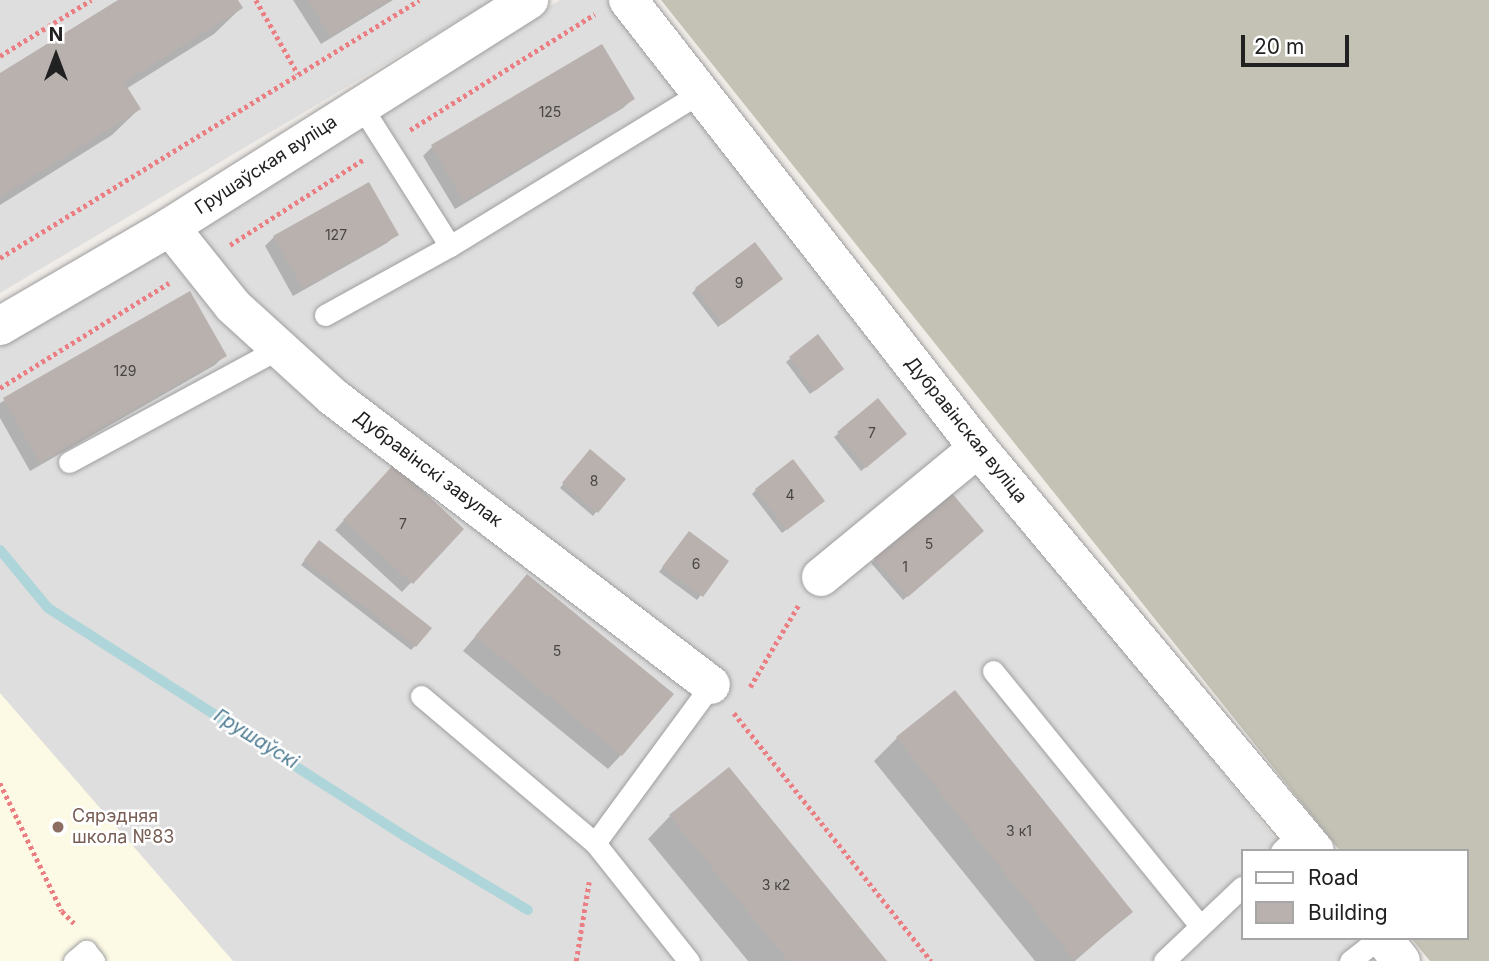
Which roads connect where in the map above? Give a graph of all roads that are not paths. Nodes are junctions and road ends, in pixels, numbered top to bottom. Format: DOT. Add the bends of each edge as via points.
graph roads {
  1 [pos="530,0"];
  2 [pos="614,5"];
  3 [pos="701,92"];
  4 [pos="360,104"];
  5 [pos="170,227"];
  6 [pos="450,246"];
  7 [pos="326,315"];
  8 [pos="0,326"];
  9 [pos="278,349"];
  10 [pos="978,448"];
  11 [pos="69,462"];
  12 [pos="821,577"];
  13 [pos="993,671"];
  14 [pos="421,696"];
  15 [pos="734,698"];
  16 [pos="595,843"];
  17 [pos="1299,845"];
  18 [pos="1240,889"];
  19 [pos="1200,926"];
  20 [pos="1378,940"];
  21 [pos="1383,940"];
  22 [pos="74,961"];
  23 [pos="94,961"];
  24 [pos="688,961"];
  25 [pos="1164,961"];
  26 [pos="1350,961"];
  27 [pos="1401,961"];
  1 -- 4 [label="street, Грушаўская вуліца"];
  2 -- 3 [label="street, Дубравінская вуліца"];
  3 -- 6 [label="lane"];
  3 -- 10 [label="street, Дубравінская вуліца"];
  4 -- 5 [label="street, Грушаўская вуліца"];
  4 -- 6 [label="lane"];
  5 -- 8 [label="street, Грушаўская вуліца"];
  5 -- 9 [label="street, Дубравінскі завулак" via="233,306"];
  6 -- 7 [label="lane"];
  9 -- 11 [label="lane"];
  9 -- 15 [label="street, Дубравінскі завулак" via="333,397"];
  10 -- 12 [label="street"];
  10 -- 17 [label="street, Дубравінская вуліца"];
  13 -- 19 [label="lane"];
  14 -- 16 [label="lane"];
  15 -- 16 [label="lane"];
  16 -- 24 [label="lane"];
  18 -- 19 [label="lane"];
  19 -- 25 [label="lane"];
  20 -- 26 [label="lane"];
  21 -- 27 [label="street"];
  22 -- 23 [label="lane" via="86,951"];
}
